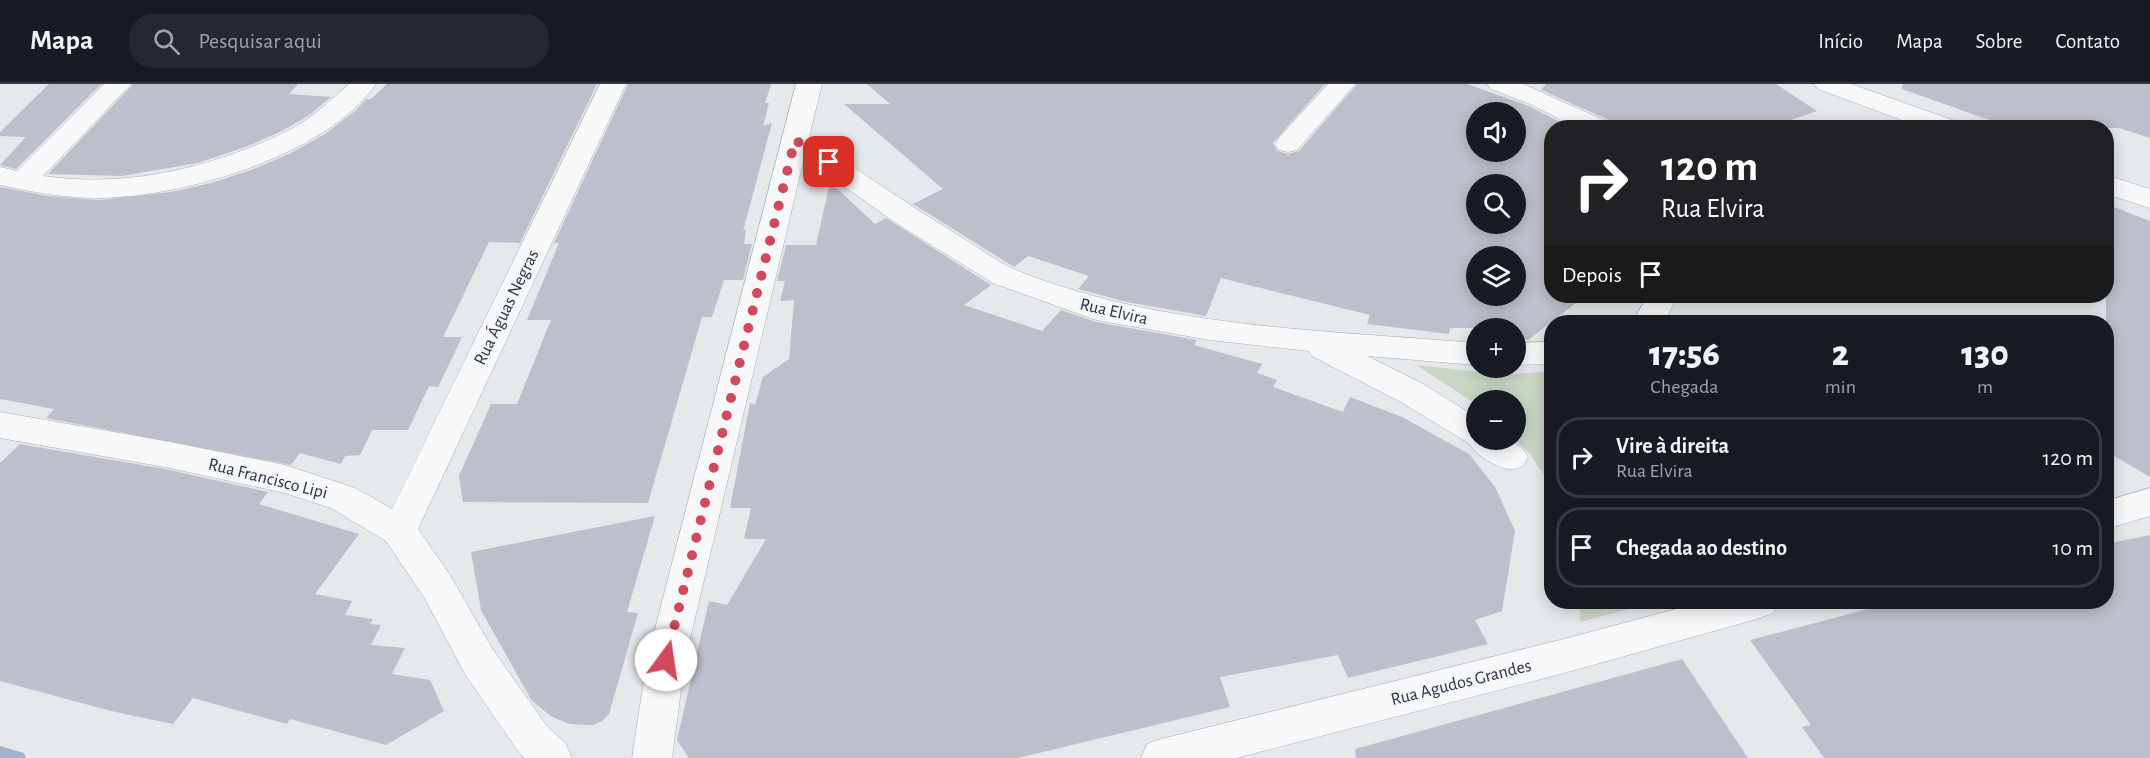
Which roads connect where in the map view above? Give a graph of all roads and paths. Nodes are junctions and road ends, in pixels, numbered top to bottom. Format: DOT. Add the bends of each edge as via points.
graph roads {
  1 [pos="118,84"];
  2 [pos="363,84"];
  3 [pos="613,84"];
  4 [pos="809,84"];
  5 [pos="1342,84"];
  6 [pos="1500,84"];
  7 [pos="1827,84"];
  8 [pos="1582,120"];
  9 [pos="1927,120"];
  10 [pos="795,140"];
  11 [pos="1288,144"];
  12 [pos="11,179"];
  13 [pos="2114,187"];
  14 [pos="2150,199"];
  15 [pos="1308,340"];
  16 [pos="1466,353"];
  17 [pos="1544,353"];
  18 [pos="1526,354"];
  19 [pos="0,425"];
  20 [pos="1466,427"];
  21 [pos="2150,502"];
  22 [pos="2114,513"];
  23 [pos="399,531"];
  24 [pos="1735,609"];
  25 [pos="552,758"];
  26 [pos="652,758"];
  27 [pos="1161,758"];
  1 -- 12 [label="street"];
  2 -- 12 [label="street" via="314,127 255,156 200,176 114,189"];
  3 -- 23 [label="street, Rua Águas Negras"];
  4 -- 10 [label="street"];
  5 -- 11 [label="street"];
  6 -- 8 [label="street"];
  7 -- 9 [label="street"];
  10 -- 15 [label="street, Rua Elvira" via="965,254 1003,276 1044,292 1096,309 1154,321"];
  10 -- 26 [label="street" via="666,660"];
  13 -- 14 [label="street"];
  15 -- 16 [label="street, Rua Elvira"];
  15 -- 20 [label="street" via="1412,393"];
  17 -- 18 [label="street"];
  19 -- 23 [label="street, Rua Francisco Lipi" via="285,479 343,498"];
  21 -- 22 [label="street"];
  23 -- 25 [label="street, Rua Francisco Lipi" via="437,586 478,662 532,738"];
  24 -- 27 [label="street, Rua Agudos Grandes"];
}
